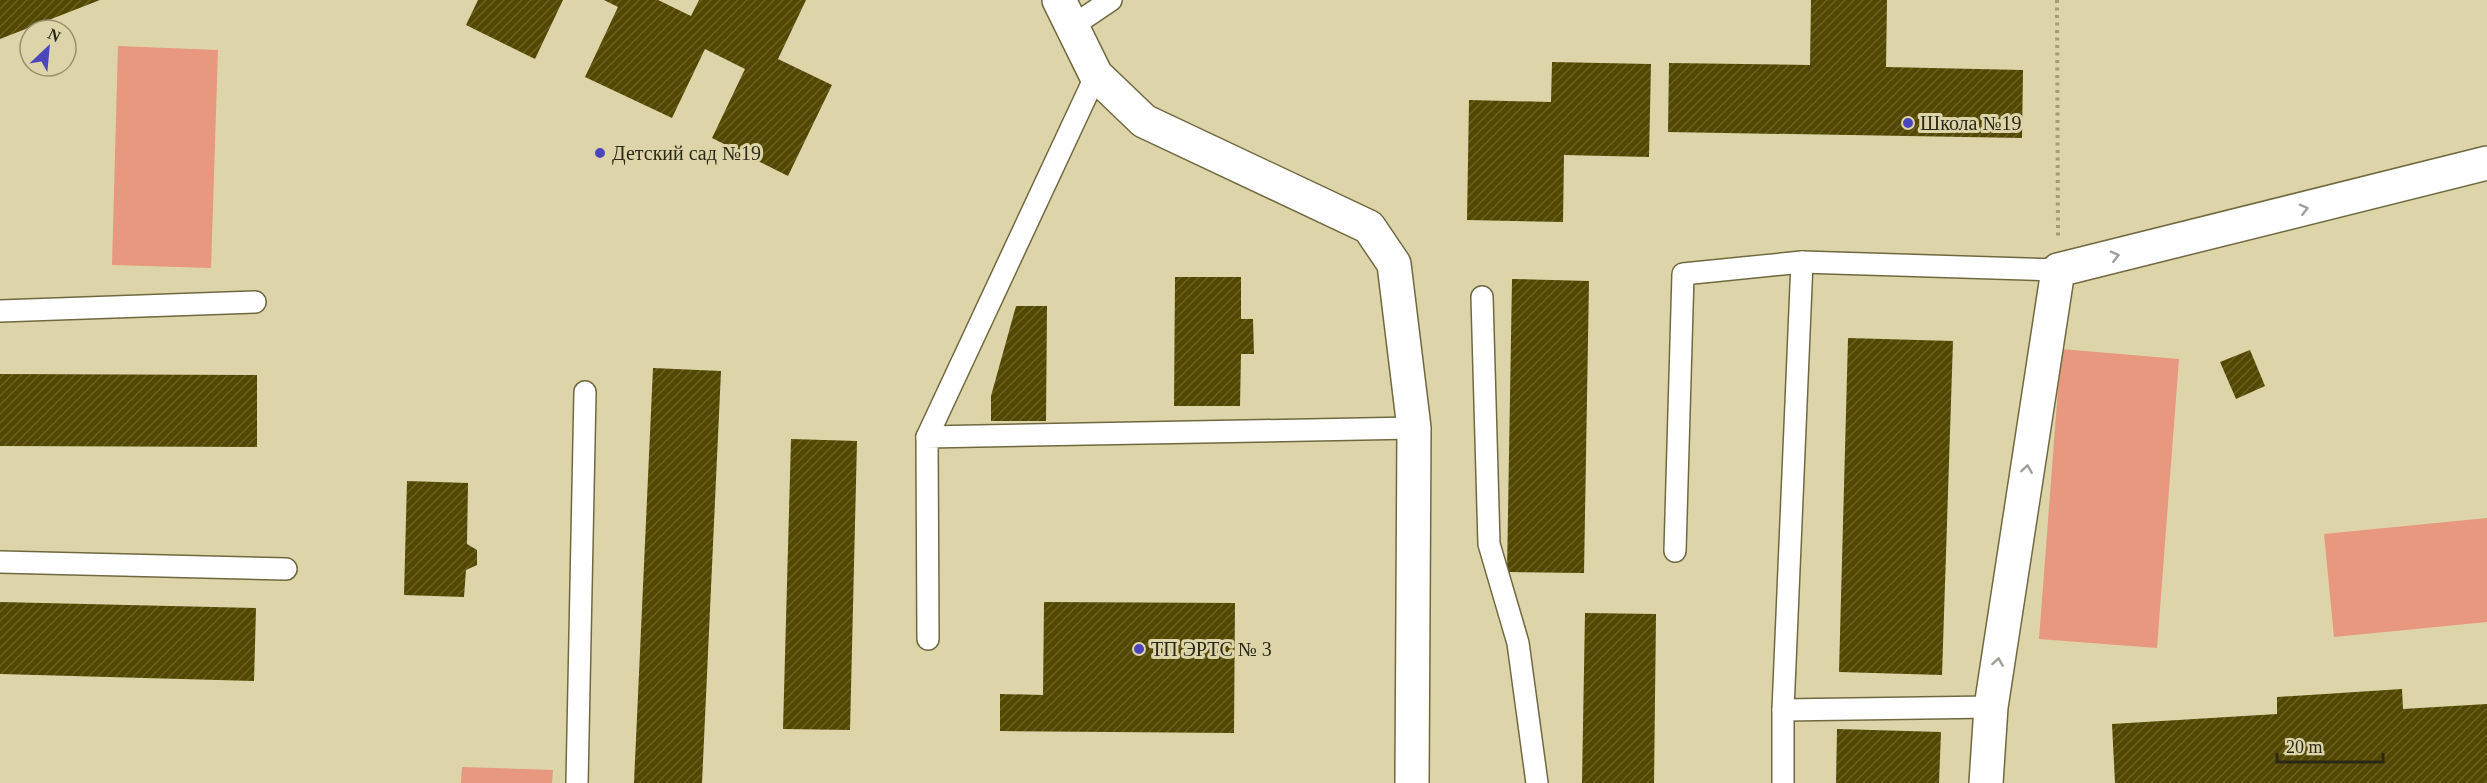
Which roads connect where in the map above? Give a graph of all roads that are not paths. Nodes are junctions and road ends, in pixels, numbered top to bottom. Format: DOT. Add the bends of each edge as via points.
graph roads {
  1 [pos="1111,0"];
  2 [pos="1065,14"];
  3 [pos="1096,75"];
  4 [pos="2487,163"];
  5 [pos="1802,262"];
  6 [pos="2058,270"];
  7 [pos="1482,297"];
  8 [pos="255,302"];
  9 [pos="0,311"];
  10 [pos="585,393"];
  11 [pos="1414,428"];
  12 [pos="927,437"];
  13 [pos="1675,550"];
  14 [pos="0,562"];
  15 [pos="286,569"];
  16 [pos="928,639"];
  17 [pos="1991,707"];
  18 [pos="1783,710"];
  19 [pos="577,783"];
  20 [pos="1412,783"];
  21 [pos="1537,783"];
  22 [pos="1783,783"];
  23 [pos="1986,783"];
  1 -- 2 [label="lane"];
  2 -- 3 [label="street"];
  3 -- 11 [label="street" via="1143,121 1369,227 1394,264"];
  3 -- 12 [label="lane"];
  6 -- 4 [label="street, one-way"];
  5 -- 6 [label="lane"];
  5 -- 13 [label="lane" via="1683,274"];
  5 -- 18 [label="lane"];
  17 -- 6 [label="street, one-way"];
  7 -- 21 [label="lane" via="1489,544 1518,643"];
  8 -- 9 [label="lane"];
  10 -- 19 [label="lane"];
  11 -- 12 [label="lane"];
  11 -- 20 [label="street"];
  12 -- 16 [label="lane"];
  14 -- 15 [label="lane"];
  17 -- 18 [label="lane"];
  17 -- 23 [label="street"];
  18 -- 22 [label="lane"];
}
